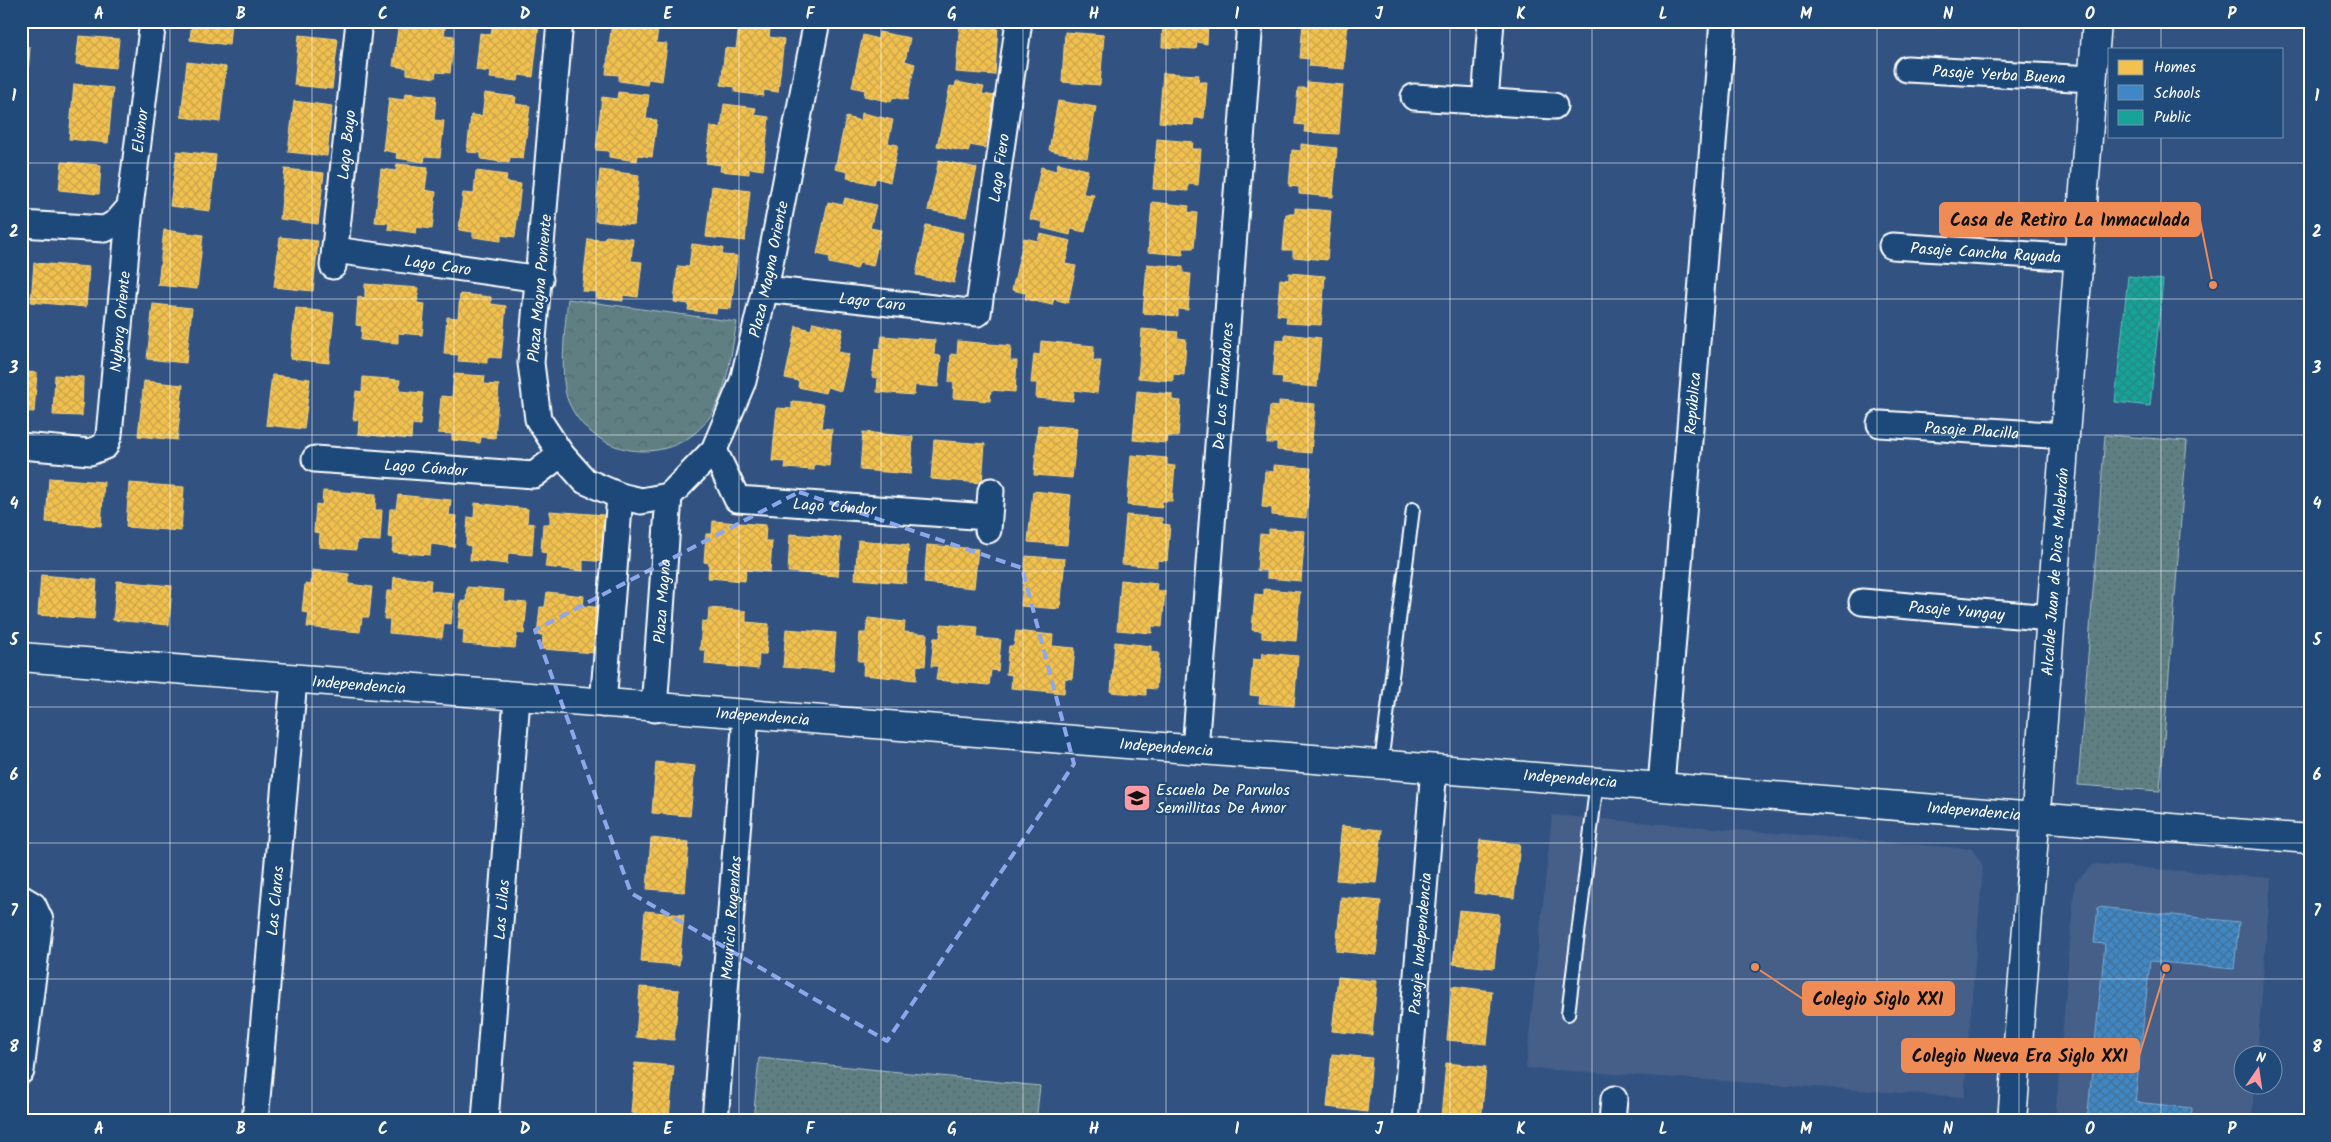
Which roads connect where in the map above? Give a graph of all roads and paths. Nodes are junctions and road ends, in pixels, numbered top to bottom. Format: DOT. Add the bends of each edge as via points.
graph roads {
  1 [pos="153,21"];
  2 [pos="360,21"];
  3 [pos="560,21"];
  4 [pos="817,21"];
  5 [pos="1019,21"];
  6 [pos="1250,21"];
  7 [pos="1491,21"];
  8 [pos="1722,21"];
  9 [pos="2097,21"];
  10 [pos="1907,69"];
  11 [pos="2092,79"];
  12 [pos="1414,97"];
  13 [pos="1485,102"];
  14 [pos="1554,106"];
  15 [pos="130,207"];
  16 [pos="21,224"];
  17 [pos="1892,246"];
  18 [pos="334,258"];
  19 [pos="2079,258"];
  20 [pos="540,279"];
  21 [pos="765,289"];
  22 [pos="978,313"];
  23 [pos="1880,424"];
  24 [pos="2065,436"];
  25 [pos="21,446"];
  26 [pos="714,450"];
  27 [pos="561,454"];
  28 [pos="315,459"];
  29 [pos="991,491"];
  30 [pos="620,496"];
  31 [pos="669,496"];
  32 [pos="1413,509"];
  33 [pos="1862,602"];
  34 [pos="2051,618"];
  35 [pos="21,657"];
  36 [pos="294,680"];
  37 [pos="517,698"];
  38 [pos="603,704"];
  39 [pos="654,709"];
  40 [pos="746,716"];
  41 [pos="1195,750"];
  42 [pos="1381,764"];
  43 [pos="1434,768"];
  44 [pos="1597,781"];
  45 [pos="1661,786"];
  46 [pos="2036,816"];
  47 [pos="2310,840"];
  48 [pos="21,898"];
  49 [pos="1568,1014"];
  50 [pos="21,1071"];
  51 [pos="255,1121"];
  52 [pos="485,1121"];
  53 [pos="715,1121"];
  54 [pos="1405,1121"];
  55 [pos="2012,1121"];
  1 -- 15 [label="street, Elsinor"];
  2 -- 18 [label="street, Lago Bayo"];
  3 -- 20 [label="street, Plaza Magna Poniente"];
  4 -- 21 [label="street, Plaza Magna Oriente"];
  5 -- 22 [label="street, Lago Fiero"];
  6 -- 41 [label="street, De Los Fundadores"];
  7 -- 13 [label="street"];
  8 -- 45 [label="street, República"];
  9 -- 11 [label="street, Alcalde Juan de Dios Malebrán"];
  10 -- 11 [label="street, Pasaje Yerba Buena"];
  11 -- 19 [label="street, Alcalde Juan de Dios Malebrán"];
  12 -- 13 [label="street"];
  13 -- 14 [label="street"];
  15 -- 16 [label="street" via="117,222 105,229"];
  15 -- 25 [label="street, Nyborg Oriente" via="109,435 105,446 90,452"];
  17 -- 19 [label="street, Pasaje Cancha Rayada"];
  18 -- 20 [label="street, Lago Caro"];
  19 -- 24 [label="street, Alcalde Juan de Dios Malebrán"];
  20 -- 27 [label="street, Plaza Magna Poniente" via="531,363 538,419"];
  21 -- 22 [label="street, Lago Caro"];
  21 -- 26 [label="street, Plaza Magna Oriente" via="743,381"];
  23 -- 24 [label="street, Pasaje Placilla"];
  24 -- 34 [label="street, Alcalde Juan de Dios Malebrán"];
  26 -- 29 [label="street, Lago Cóndor" via="737,499 988,523"];
  26 -- 31 [label="street, Plaza Magna Oriente"];
  27 -- 28 [label="street, Lago Cóndor" via="534,475"];
  27 -- 30 [label="street, Plaza Magna Poniente" via="585,481"];
  30 -- 31 [label="street, Plaza Magna Poniente" via="641,501"];
  30 -- 38 [label="street"];
  31 -- 39 [label="street, Plaza Magna"];
  32 -- 42 [label="lane"];
  33 -- 34 [label="street, Pasaje Yungay"];
  34 -- 46 [label="street, Alcalde Juan de Dios Malebrán"];
  35 -- 36 [label="street, Independencia"];
  36 -- 37 [label="street, Independencia"];
  36 -- 51 [label="street, Las Claras"];
  37 -- 38 [label="street, Independencia"];
  37 -- 52 [label="street, Las Lilas"];
  38 -- 39 [label="street, Independencia"];
  39 -- 40 [label="street, Independencia"];
  40 -- 41 [label="street, Independencia"];
  40 -- 53 [label="street, Mauricio Rugendas"];
  41 -- 42 [label="street, Independencia"];
  42 -- 43 [label="street, Independencia"];
  43 -- 44 [label="street, Independencia"];
  43 -- 54 [label="street, Pasaje Independencia"];
  44 -- 45 [label="street, Independencia"];
  44 -- 49 [label="lane"];
  45 -- 46 [label="street, Independencia"];
  46 -- 47 [label="street, Independencia"];
  46 -- 55 [label="street, Alcalde Juan de Dios Malebrán"];
  48 -- 50 [label="street" via="33,905 40,920"];
}
